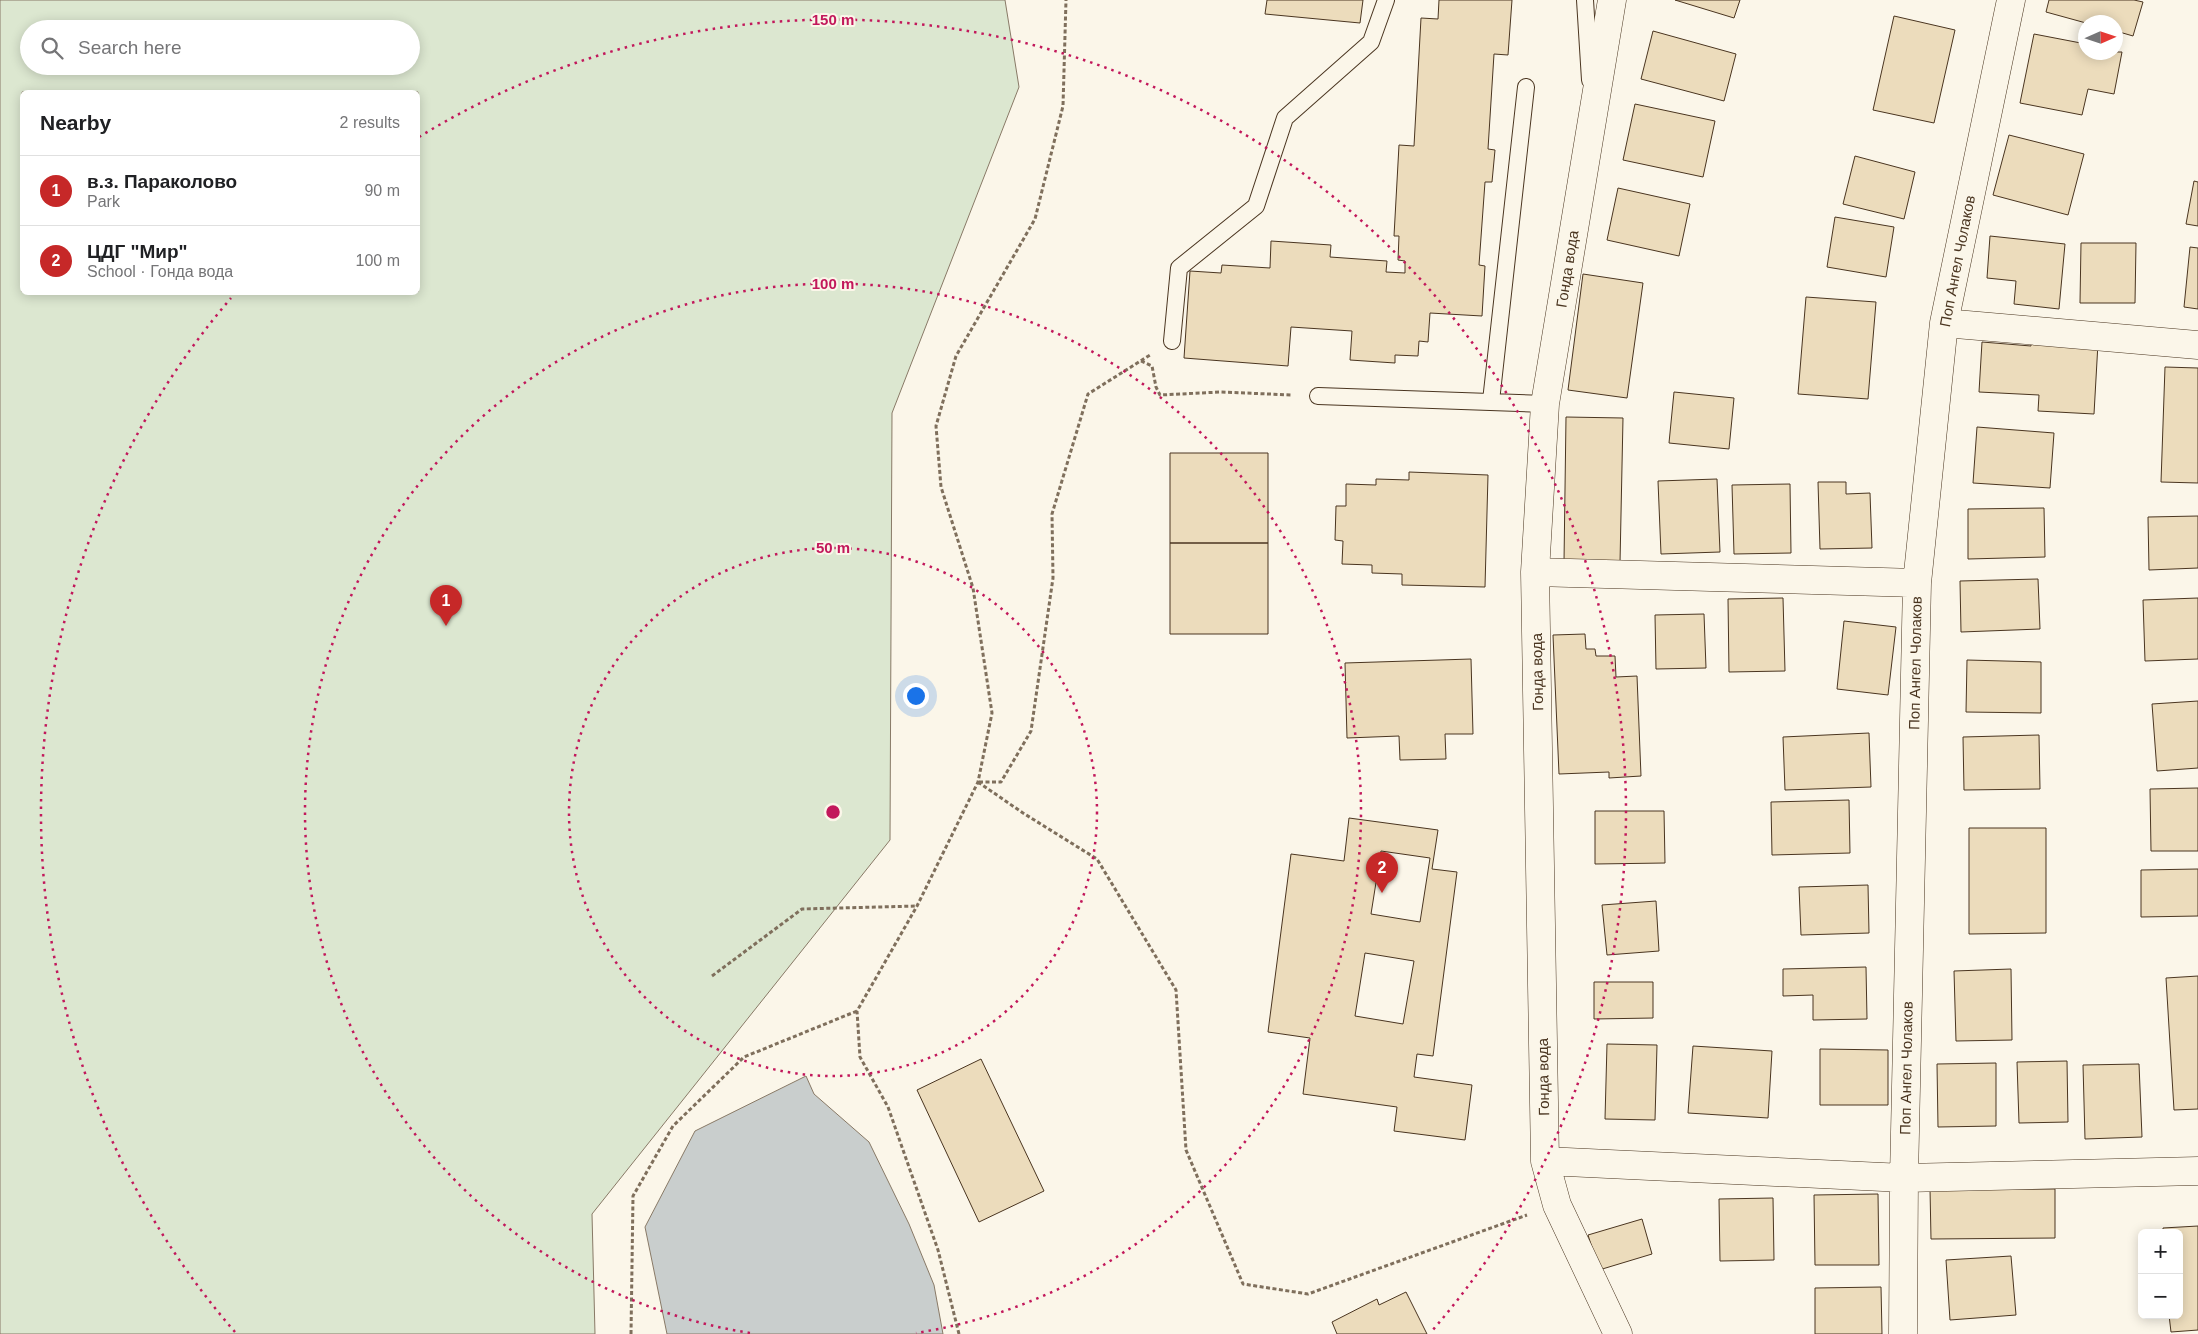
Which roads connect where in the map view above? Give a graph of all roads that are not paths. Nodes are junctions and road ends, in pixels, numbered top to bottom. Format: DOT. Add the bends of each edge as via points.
graph roads {
  1 [pos="1386,0"];
  2 [pos="1586,0"];
  3 [pos="1612,0"];
  4 [pos="2010,0"];
  5 [pos="1526,87"];
  6 [pos="1592,118"];
  7 [pos="1944,323"];
  8 [pos="1172,341"];
  9 [pos="2198,345"];
  10 [pos="1318,396"];
  11 [pos="1491,401"];
  12 [pos="1545,404"];
  13 [pos="1535,572"];
  14 [pos="1917,583"];
  15 [pos="1545,1161"];
  16 [pos="2198,1171"];
  17 [pos="1904,1178"];
  18 [pos="1618,1334"];
  19 [pos="1903,1334"];
  1 -- 8 [label="lane" via="1371,42 1285,118 1256,206 1179,268"];
  2 -- 6 [label="lane"];
  3 -- 6 [label="street, Гонда вода"];
  4 -- 7 [label="street, Поп Ангел Чолаков"];
  5 -- 11 [label="lane"];
  6 -- 12 [label="street, Гонда вода"];
  7 -- 9 [label="street"];
  7 -- 14 [label="street, Поп Ангел Чолаков"];
  10 -- 11 [label="lane"];
  11 -- 12 [label="lane"];
  12 -- 13 [label="street, Гонда вода"];
  13 -- 14 [label="street"];
  13 -- 15 [label="street, Гонда вода"];
  14 -- 17 [label="street, Поп Ангел Чолаков"];
  15 -- 17 [label="street"];
  15 -- 18 [label="street, Гонда вода" via="1557,1204"];
  16 -- 17 [label="street"];
  17 -- 19 [label="street, Поп Ангел Чолаков"];
}
